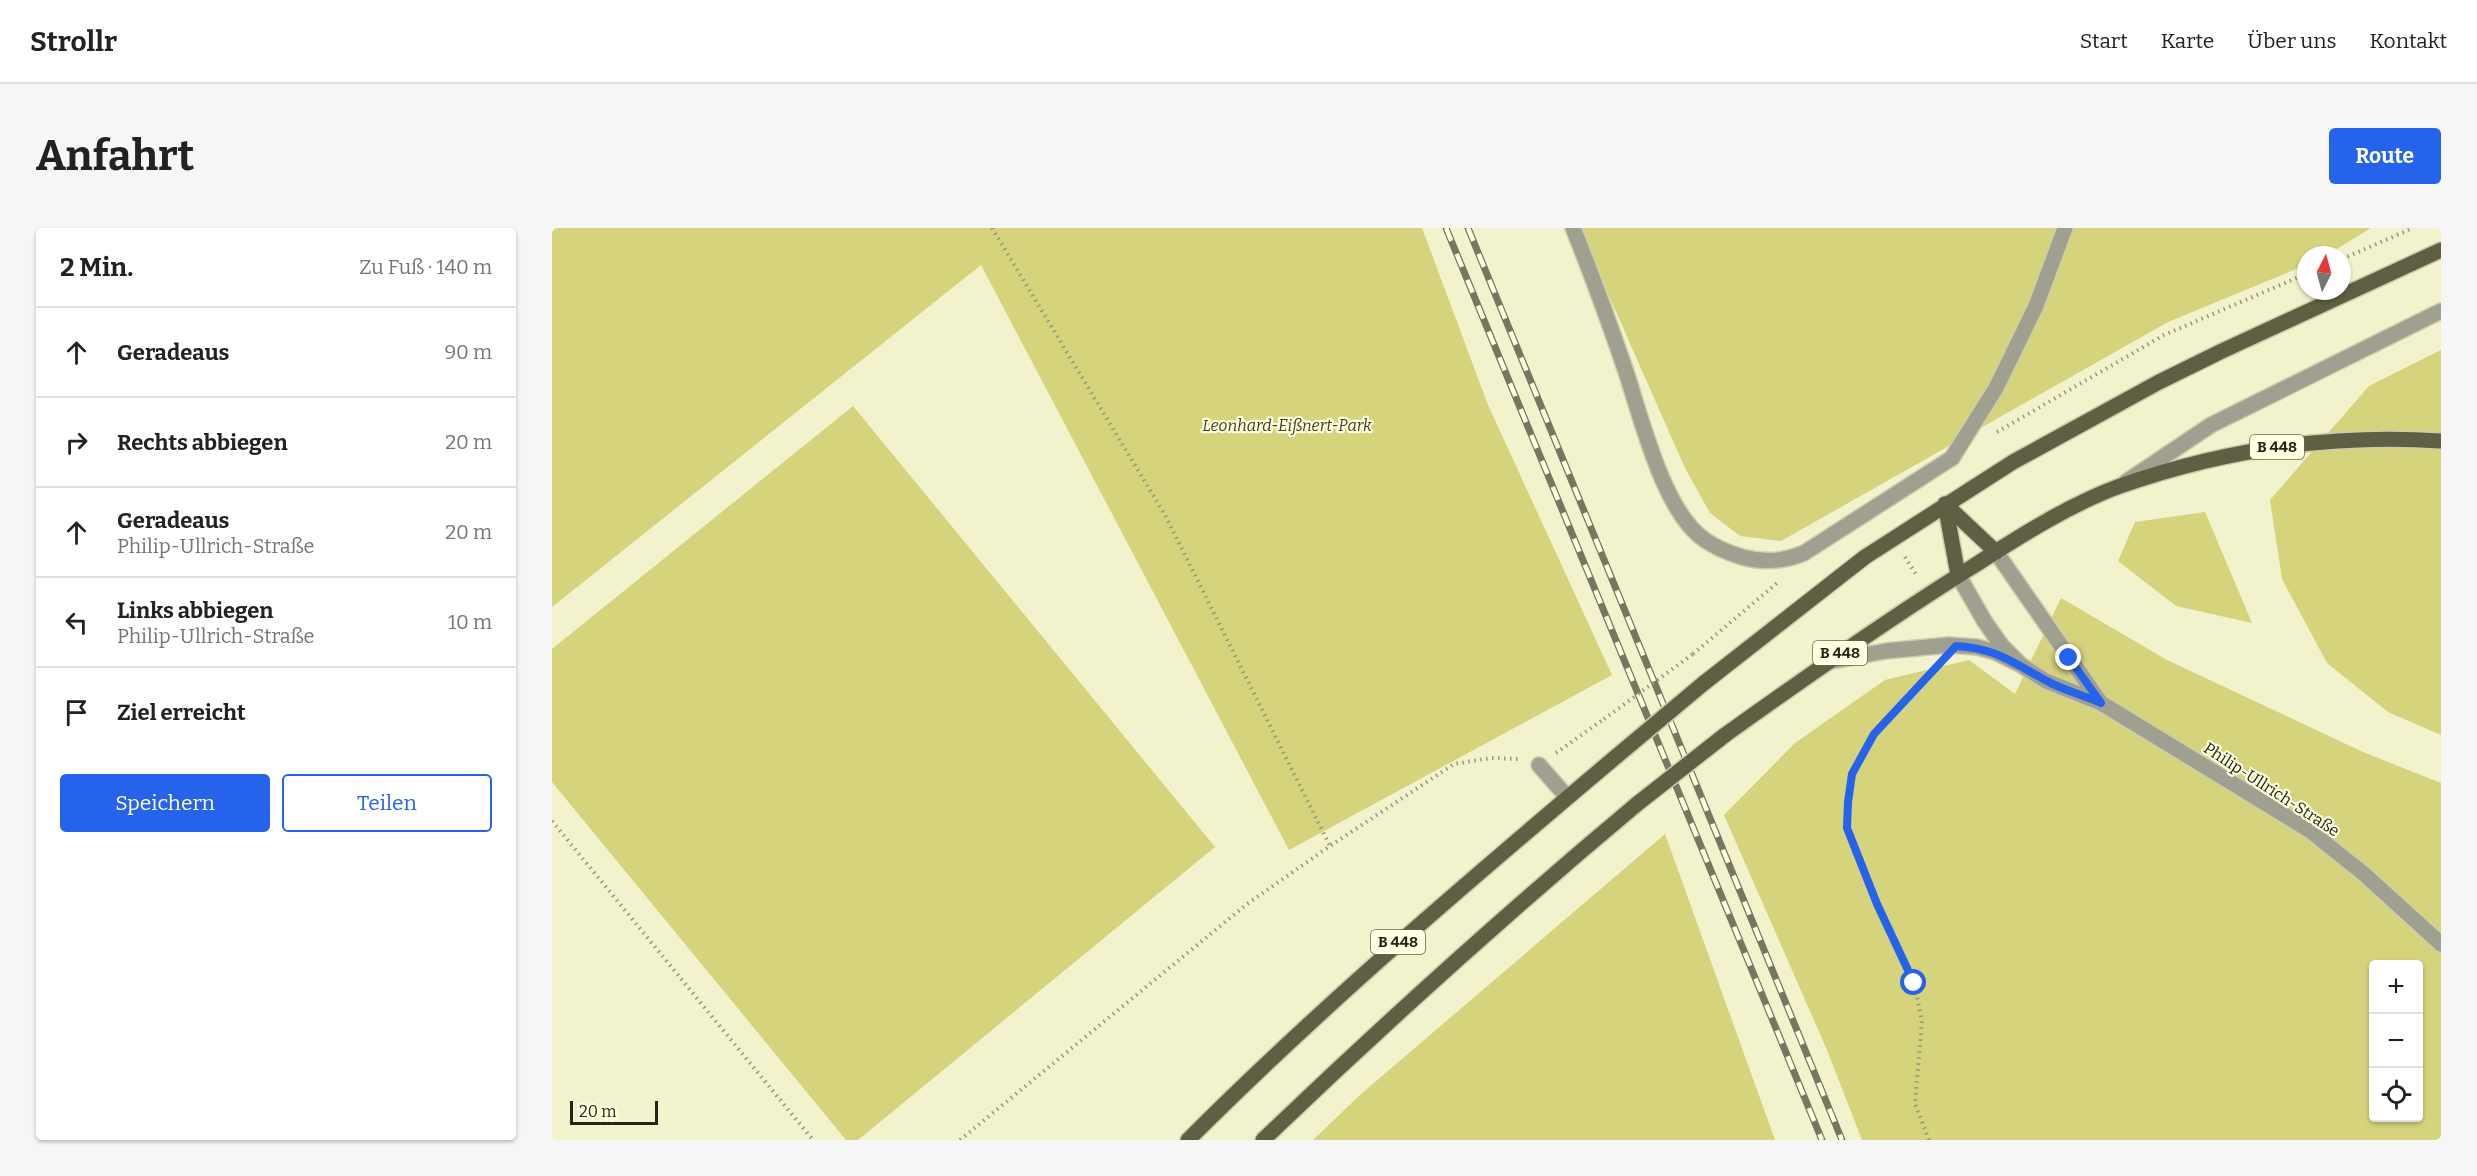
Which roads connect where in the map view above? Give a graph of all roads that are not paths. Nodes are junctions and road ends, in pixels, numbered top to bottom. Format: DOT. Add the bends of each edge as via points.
graph roads {
  1 [pos="1573,228"];
  2 [pos="2065,228"];
  3 [pos="2441,250"];
  4 [pos="2441,311"];
  5 [pos="2441,441"];
  6 [pos="2118,487"];
  7 [pos="1945,504"];
  8 [pos="1996,552"];
  9 [pos="1958,575"];
  10 [pos="1827,662"];
  11 [pos="2021,665"];
  12 [pos="2101,703"];
  13 [pos="1539,765"];
  14 [pos="1568,797"];
  15 [pos="2441,944"];
  16 [pos="1188,1140"];
  17 [pos="1263,1140"];
  1 -- 2 [label="street" via="1663,483 1682,516 1703,540 1728,553 1755,560 1785,561 1804,553 1952,458 1996,388 2036,306"];
  3 -- 7 [label="main road, B 448" via="2159,382"];
  4 -- 6 [label="street" via="2211,424"];
  5 -- 6 [label="main road, B 448" via="2352,439 2292,445 2203,462"];
  6 -- 8 [label="main road, B 448" via="2073,507"];
  7 -- 8 [label="main road"];
  7 -- 9 [label="main road"];
  7 -- 14 [label="main road, B 448, bridge" via="1865,557 1704,683"];
  8 -- 9 [label="main road, B 448"];
  8 -- 12 [label="street, Philip-Ullrich-Straße"];
  9 -- 10 [label="main road, B 448"];
  9 -- 11 [label="street, Philip-Ullrich-Straße" via="1985,622"];
  10 -- 11 [label="street" via="1886,651 1956,646 1995,652"];
  10 -- 17 [label="main road, B 448, bridge" via="1725,735 1525,897"];
  11 -- 12 [label="street, Philip-Ullrich-Straße" via="2046,681"];
  12 -- 15 [label="street, Philip-Ullrich-Straße" via="2308,830 2364,874"];
  13 -- 14 [label="street"];
  14 -- 16 [label="main road, B 448" via="1422,921"];
}
